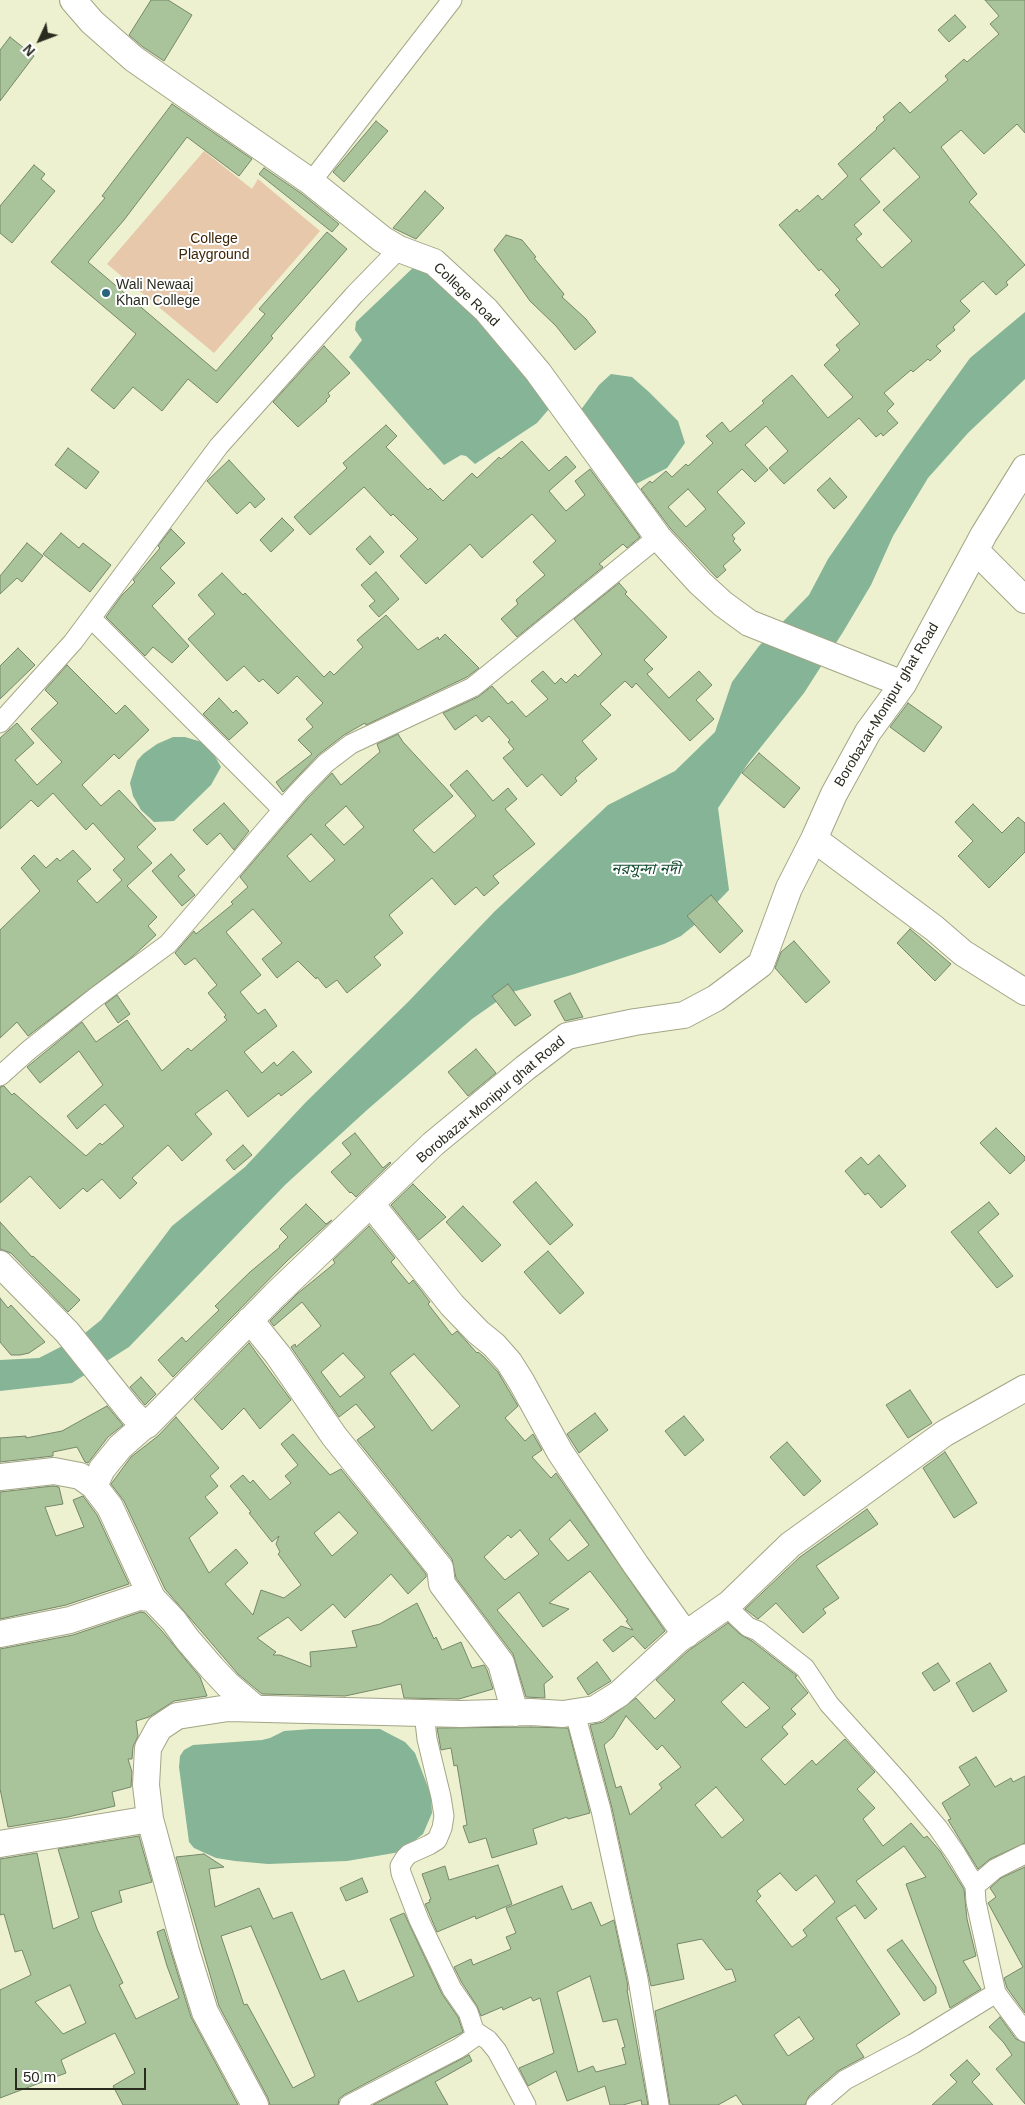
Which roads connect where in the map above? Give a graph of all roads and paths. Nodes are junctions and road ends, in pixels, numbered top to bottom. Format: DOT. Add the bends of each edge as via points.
graph roads {
  1 [pos="73,0"];
  2 [pos="452,0"];
  3 [pos="311,182"];
  4 [pos="399,249"];
  5 [pos="1025,468"];
  6 [pos="658,537"];
  7 [pos="976,551"];
  8 [pos="1025,600"];
  9 [pos="91,618"];
  10 [pos="903,684"];
  11 [pos="0,723"];
  12 [pos="283,810"];
  13 [pos="814,839"];
  14 [pos="1025,992"];
  15 [pos="0,1076"];
  16 [pos="371,1204"];
  17 [pos="0,1264"];
  18 [pos="250,1320"];
  19 [pos="1025,1388"];
  20 [pos="145,1425"];
  21 [pos="0,1478"];
  22 [pos="94,1486"];
  23 [pos="152,1598"];
  24 [pos="726,1606"];
  25 [pos="0,1634"];
  26 [pos="686,1635"];
  27 [pos="255,1708"];
  28 [pos="424,1713"];
  29 [pos="515,1713"];
  30 [pos="575,1713"];
  31 [pos="150,1819"];
  32 [pos="0,1844"];
  33 [pos="1025,1854"];
  34 [pos="975,1886"];
  35 [pos="996,1993"];
  36 [pos="476,2032"];
  37 [pos="1025,2032"];
  38 [pos="255,2105"];
  39 [pos="349,2105"];
  40 [pos="526,2105"];
  41 [pos="659,2105"];
  42 [pos="816,2105"];
  1 -- 3 [label="street, College Road" via="92,22 134,59"];
  2 -- 3 [label="street"];
  3 -- 4 [label="street, College Road"];
  4 -- 6 [label="street, College Road" via="434,262 486,310 538,372"];
  4 -- 9 [label="street" via="219,446"];
  5 -- 7 [label="street, Borobazar-Monipur ghat Road"];
  6 -- 10 [label="street, College Road" via="700,582 749,623"];
  6 -- 12 [label="street" via="473,687 351,744 326,763"];
  7 -- 8 [label="street"];
  7 -- 10 [label="street, Borobazar-Monipur ghat Road"];
  9 -- 11 [label="street"];
  9 -- 12 [label="street"];
  10 -- 13 [label="street, Borobazar-Monipur ghat Road" via="868,732"];
  12 -- 15 [label="street" via="168,944 44,1038"];
  13 -- 14 [label="street" via="963,953"];
  13 -- 16 [label="street, Borobazar-Monipur ghat Road" via="789,888 761,964 716,998 684,1015 567,1036 434,1144"];
  16 -- 18 [label="street, Borobazar-Monipur ghat Road"];
  16 -- 26 [label="street" via="452,1305 508,1362 560,1452"];
  17 -- 20 [label="street" via="66,1332"];
  18 -- 20 [label="street, Borobazar-Monipur ghat Road"];
  18 -- 29 [label="street" via="334,1436 440,1568 442,1584 501,1662"];
  19 -- 24 [label="street" via="945,1433 790,1545"];
  20 -- 22 [label="street, Borobazar-Monipur ghat Road" via="102,1468"];
  21 -- 22 [label="street" via="54,1470 80,1476"];
  22 -- 23 [label="street" via="110,1507"];
  23 -- 25 [label="street" via="140,1598 70,1620"];
  23 -- 27 [label="street" via="212,1668"];
  24 -- 26 [label="street"];
  24 -- 34 [label="street" via="748,1627 758,1631 805,1668 829,1704 938,1828"];
  26 -- 30 [label="street" via="619,1694 596,1709"];
  27 -- 28 [label="street"];
  27 -- 31 [label="street" via="228,1708 177,1716 159,1728 148,1748 146,1785"];
  28 -- 29 [label="street"];
  28 -- 36 [label="street" via="444,1816 437,1840 408,1854 401,1862 401,1873 449,1984 468,2012"];
  29 -- 30 [label="street"];
  30 -- 41 [label="street" via="601,1810 638,1979"];
  31 -- 32 [label="street"];
  31 -- 38 [label="street" via="205,2012"];
  33 -- 34 [label="street" via="995,1869"];
  34 -- 35 [label="street"];
  35 -- 37 [label="street"];
  35 -- 42 [label="street" via="913,2044 844,2080"];
  36 -- 39 [label="street" via="476,2036 459,2048"];
  36 -- 40 [label="street" via="497,2051"];
}
